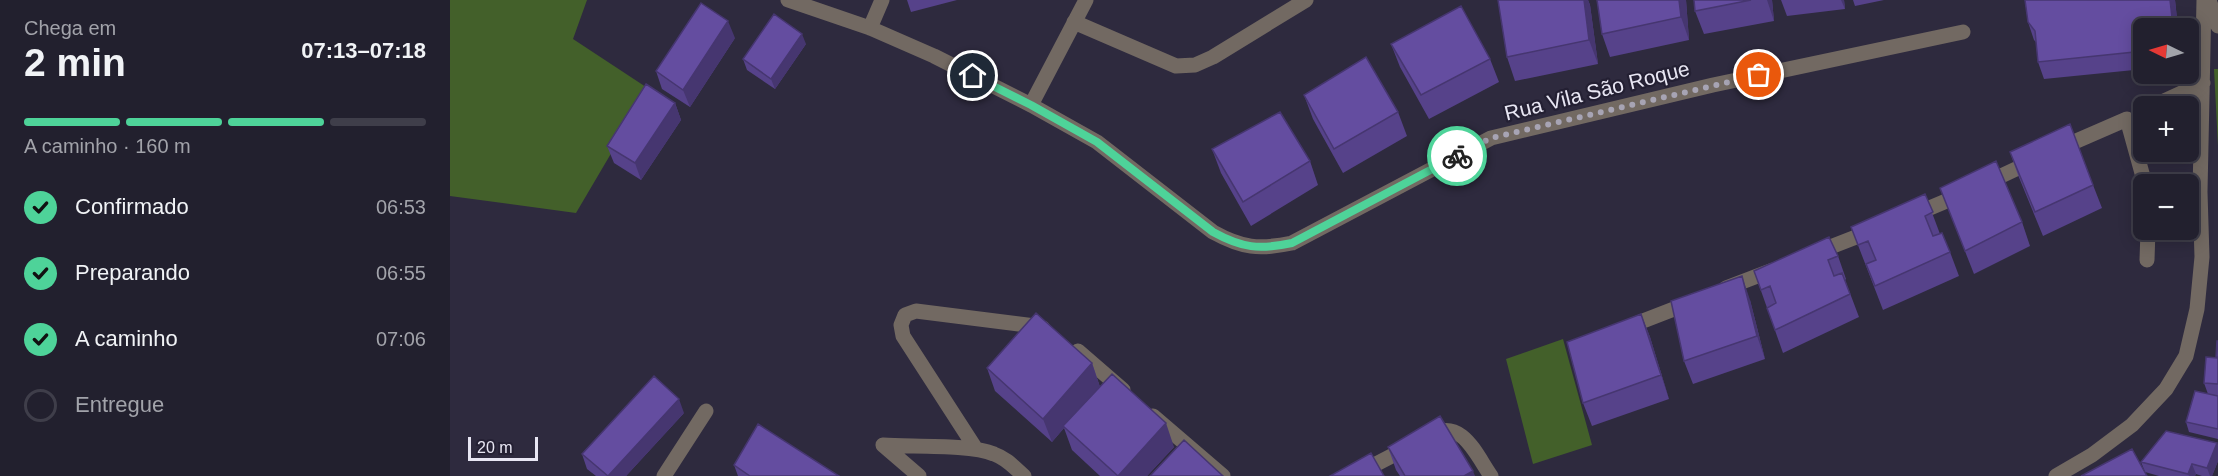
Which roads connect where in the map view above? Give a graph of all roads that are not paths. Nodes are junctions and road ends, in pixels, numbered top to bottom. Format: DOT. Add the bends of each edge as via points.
graph roads {
  1 [pos="788,0"];
  2 [pos="882,0"];
  3 [pos="1086,0"];
  4 [pos="1306,0"];
  5 [pos="2204,0"];
  6 [pos="2209,0"];
  7 [pos="1074,22"];
  8 [pos="2218,26"];
  9 [pos="870,28"];
  10 [pos="1962,32"];
  11 [pos="2203,83"];
  12 [pos="2174,96"];
  13 [pos="1031,105"];
  14 [pos="2133,116"];
  15 [pos="2127,119"];
  16 [pos="2142,174"];
  17 [pos="2148,240"];
  18 [pos="1805,257"];
  19 [pos="2147,260"];
  20 [pos="1783,266"];
  21 [pos="1630,326"];
  22 [pos="706,411"];
  23 [pos="976,449"];
  24 [pos="664,476"];
  25 [pos="919,476"];
  26 [pos="1024,476"];
  27 [pos="1223,476"];
  28 [pos="1353,476"];
  29 [pos="1491,476"];
  30 [pos="2056,476"];
  1 -- 9 [label="street, Rua Vila São Roque"];
  2 -- 9 [label="street"];
  3 -- 7 [label="street"];
  4 -- 7 [label="street" via="1195,65 1176,66"];
  5 -- 11 [label="street"];
  6 -- 8 [label="street"];
  7 -- 13 [label="street"];
  9 -- 13 [label="street, Rua Vila São Roque"];
  10 -- 13 [label="street, Rua Vila São Roque" via="1491,138 1292,243 1268,248 1246,247 1213,232 1097,142"];
  11 -- 12 [label="street"];
  11 -- 30 [label="street" via="2202,257 2197,309 2186,356 2166,389 2132,425"];
  14 -- 15 [label="street"];
  15 -- 16 [label="street"];
  15 -- 18 [label="street" via="1948,201"];
  17 -- 19 [label="street"];
  20 -- 21 [label="street"];
  22 -- 24 [label="street"];
  23 -- 25 [label="street" via="883,446"];
  23 -- 26 [label="street" via="993,453"];
  23 -- 27 [label="street" via="903,336 901,325 905,315 916,311 1035,326 1060,336"];
  28 -- 29 [label="street" via="1441,430 1450,429 1462,435"];
}
